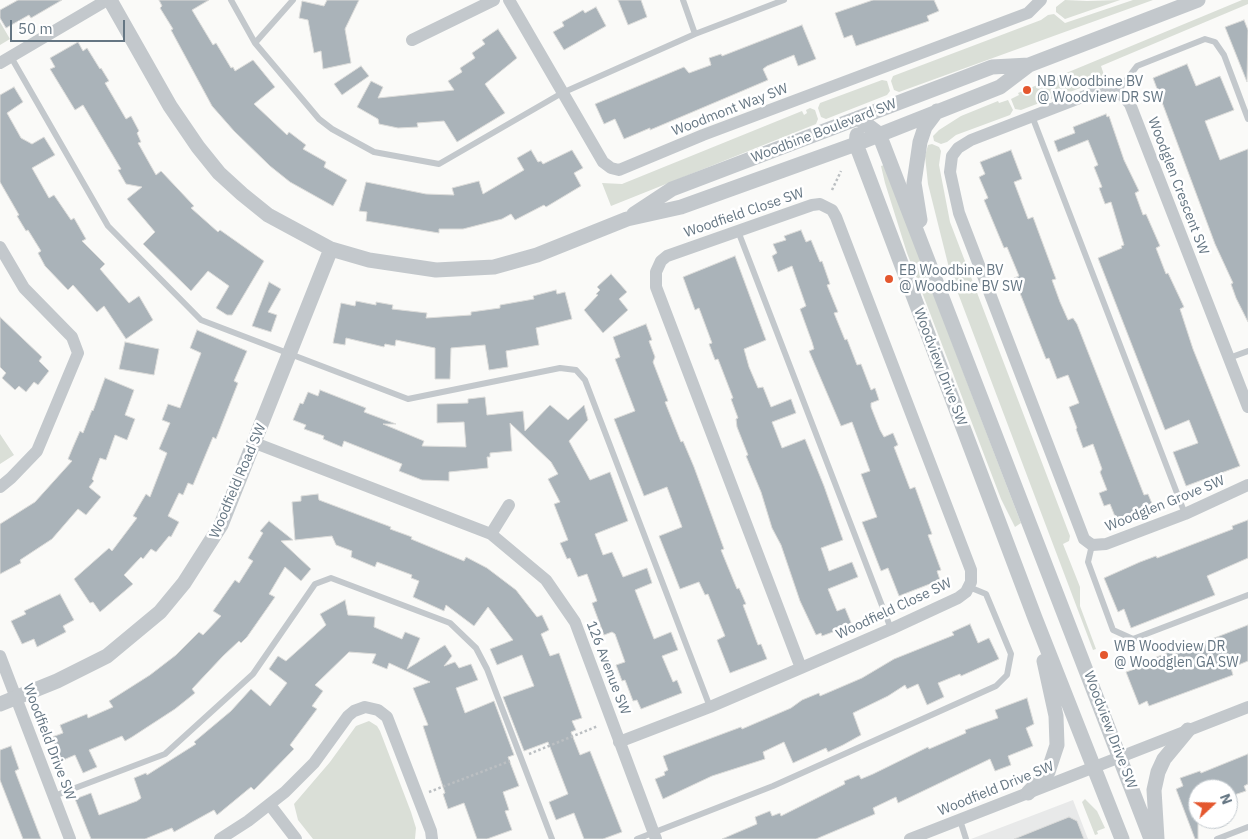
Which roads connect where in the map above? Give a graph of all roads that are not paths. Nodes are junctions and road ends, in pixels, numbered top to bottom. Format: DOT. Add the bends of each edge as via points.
graph roads {
  1 [pos="108,0"];
  2 [pos="231,0"];
  3 [pos="293,0"];
  4 [pos="494,0"];
  5 [pos="509,0"];
  6 [pos="683,0"];
  7 [pos="784,0"];
  8 [pos="1041,0"];
  9 [pos="1198,0"];
  10 [pos="695,34"];
  11 [pos="412,40"];
  12 [pos="255,43"];
  13 [pos="6,60"];
  14 [pos="1028,65"];
  15 [pos="1118,91"];
  16 [pos="562,93"];
  17 [pos="938,110"];
  18 [pos="1032,116"];
  19 [pos="858,118"];
  20 [pos="1248,118"];
  21 [pos="879,134"];
  22 [pos="856,144"];
  23 [pos="627,219"];
  24 [pos="738,231"];
  25 [pos="0,246"];
  26 [pos="331,249"];
  27 [pos="925,251"];
  28 [pos="1248,351"];
  29 [pos="290,353"];
  30 [pos="1229,358"];
  31 [pos="1248,408"];
  32 [pos="255,443"];
  33 [pos="1248,485"];
  34 [pos="0,487"];
  35 [pos="509,505"];
  36 [pos="1185,514"];
  37 [pos="491,534"];
  38 [pos="1092,545"];
  39 [pos="969,587"];
  40 [pos="1248,595"];
  41 [pos="1035,618"];
  42 [pos="891,629"];
  43 [pos="0,656"];
  44 [pos="801,668"];
  45 [pos="16,698"];
  46 [pos="0,704"];
  47 [pos="710,707"];
  48 [pos="1248,707"];
  49 [pos="1188,730"];
  50 [pos="619,742"];
  51 [pos="1120,756"];
  52 [pos="1094,766"];
  53 [pos="1028,793"];
  54 [pos="54,796"];
  55 [pos="270,805"];
  56 [pos="960,820"];
  57 [pos="1248,827"];
  58 [pos="655,836"];
  59 [pos="70,839"];
  60 [pos="220,839"];
  61 [pos="296,839"];
  62 [pos="432,839"];
  63 [pos="552,839"];
  64 [pos="637,839"];
  65 [pos="910,839"];
  66 [pos="966,839"];
  67 [pos="1122,839"];
  68 [pos="1151,839"];
  69 [pos="1157,839"];
  70 [pos="1217,839"];
  1 -- 13 [label="street"];
  1 -- 26 [label="street, Woodbine Boulevard SW" via="170,106 219,173 268,215"];
  2 -- 12 [label="lane"];
  3 -- 12 [label="lane"];
  4 -- 11 [label="street"];
  5 -- 16 [label="street, Woodmont Way SW"];
  6 -- 10 [label="lane"];
  7 -- 10 [label="lane"];
  8 -- 16 [label="street, Woodmont Way SW" via="1028,13 620,170 603,162"];
  9 -- 14 [label="street, Woodbine Boulevard SW"];
  10 -- 16 [label="lane"];
  12 -- 16 [label="lane" via="319,119 332,129 374,152 414,160 439,164"];
  13 -- 29 [label="lane" via="108,226 201,320"];
  14 -- 17 [label="street, Woodbine Boulevard SW" via="1000,87"];
  14 -- 19 [label="street, Woodbine Boulevard SW" via="992,67"];
  15 -- 18 [label="street" via="1104,89"];
  15 -- 20 [label="lane" via="1137,66 1205,39 1215,42 1224,56"];
  15 -- 30 [label="street, Woodglen Crescent SW" via="1130,104"];
  17 -- 21 [label="street, Woodbine Boulevard SW"];
  17 -- 27 [label="street" via="925,127 920,142 914,183"];
  18 -- 36 [label="lane"];
  18 -- 38 [label="street" via="970,140 958,148 952,156 950,172 959,213 1084,539"];
  19 -- 21 [label="street"];
  19 -- 22 [label="street, Woodview Drive SW"];
  19 -- 23 [label="street, Woodbine Boulevard SW" via="672,189"];
  21 -- 22 [label="street, Woodbine Boulevard SW"];
  21 -- 27 [label="street, Woodview Drive SW"];
  22 -- 23 [label="street, Woodbine Boulevard SW" via="681,207"];
  22 -- 41 [label="street, Woodview Drive SW"];
  23 -- 26 [label="street, Woodbine Boulevard SW" via="537,255 494,267 436,270 402,267"];
  24 -- 39 [label="street, Woodfield Close SW" via="812,205 820,204 832,210 971,570"];
  24 -- 42 [label="lane"];
  24 -- 44 [label="street, Woodfield Close SW" via="667,256 656,272 656,287"];
  25 -- 34 [label="street" via="24,288 72,337 78,353 37,451"];
  26 -- 29 [label="street, Woodfield Road SW"];
  27 -- 51 [label="street, Woodview Drive SW"];
  28 -- 30 [label="lane"];
  29 -- 32 [label="street, Woodfield Road SW"];
  29 -- 47 [label="lane" via="408,399 560,368 576,370 584,380"];
  30 -- 31 [label="street, Woodglen Crescent SW"];
  32 -- 37 [label="street, 126 Avenue SW"];
  32 -- 45 [label="street, Woodfield Road SW" via="221,525 184,583 160,612 107,656"];
  33 -- 36 [label="street, Woodglen Grove SW"];
  35 -- 37 [label="street"];
  36 -- 38 [label="street, Woodglen Grove SW" via="1106,544"];
  37 -- 50 [label="street, 126 Avenue SW" via="546,580 575,622"];
  38 -- 40 [label="lane" via="1088,562 1113,630 1133,639"];
  39 -- 42 [label="street, Woodfield Close SW" via="958,598"];
  39 -- 58 [label="lane" via="986,594 1011,654 1007,675 996,686"];
  41 -- 52 [label="street, Woodview Drive SW"];
  41 -- 53 [label="street" via="1056,716 1057,745 1048,772"];
  42 -- 44 [label="street, Woodfield Close SW"];
  43 -- 45 [label="street, Woodfield Drive SW"];
  44 -- 47 [label="street, Woodfield Close SW"];
  45 -- 46 [label="street, Woodfield Road SW"];
  45 -- 54 [label="street, Woodfield Drive SW"];
  47 -- 50 [label="street, Woodfield Close SW"];
  48 -- 49 [label="street, Woodfield Drive SW"];
  49 -- 51 [label="street, Woodfield Drive SW"];
  49 -- 69 [label="street" via="1164,759 1158,772 1154,790"];
  50 -- 58 [label="street, 126 Avenue SW"];
  51 -- 52 [label="street, Woodfield Drive SW"];
  51 -- 68 [label="street, Woodview Drive SW"];
  52 -- 53 [label="street, Woodfield Drive SW"];
  52 -- 67 [label="street, Woodview Drive SW"];
  53 -- 56 [label="street, Woodfield Drive SW"];
  54 -- 59 [label="street, Woodfield Drive SW"];
  54 -- 63 [label="lane" via="165,754 253,674 315,584 331,578 450,624 476,648"];
  55 -- 60 [label="street"];
  55 -- 61 [label="street"];
  55 -- 62 [label="street" via="314,763 354,711 372,707 387,717"];
  56 -- 65 [label="street, Woodfield Drive SW"];
  56 -- 66 [label="lane"];
  57 -- 70 [label="lane"];
  58 -- 64 [label="lane"];
}
